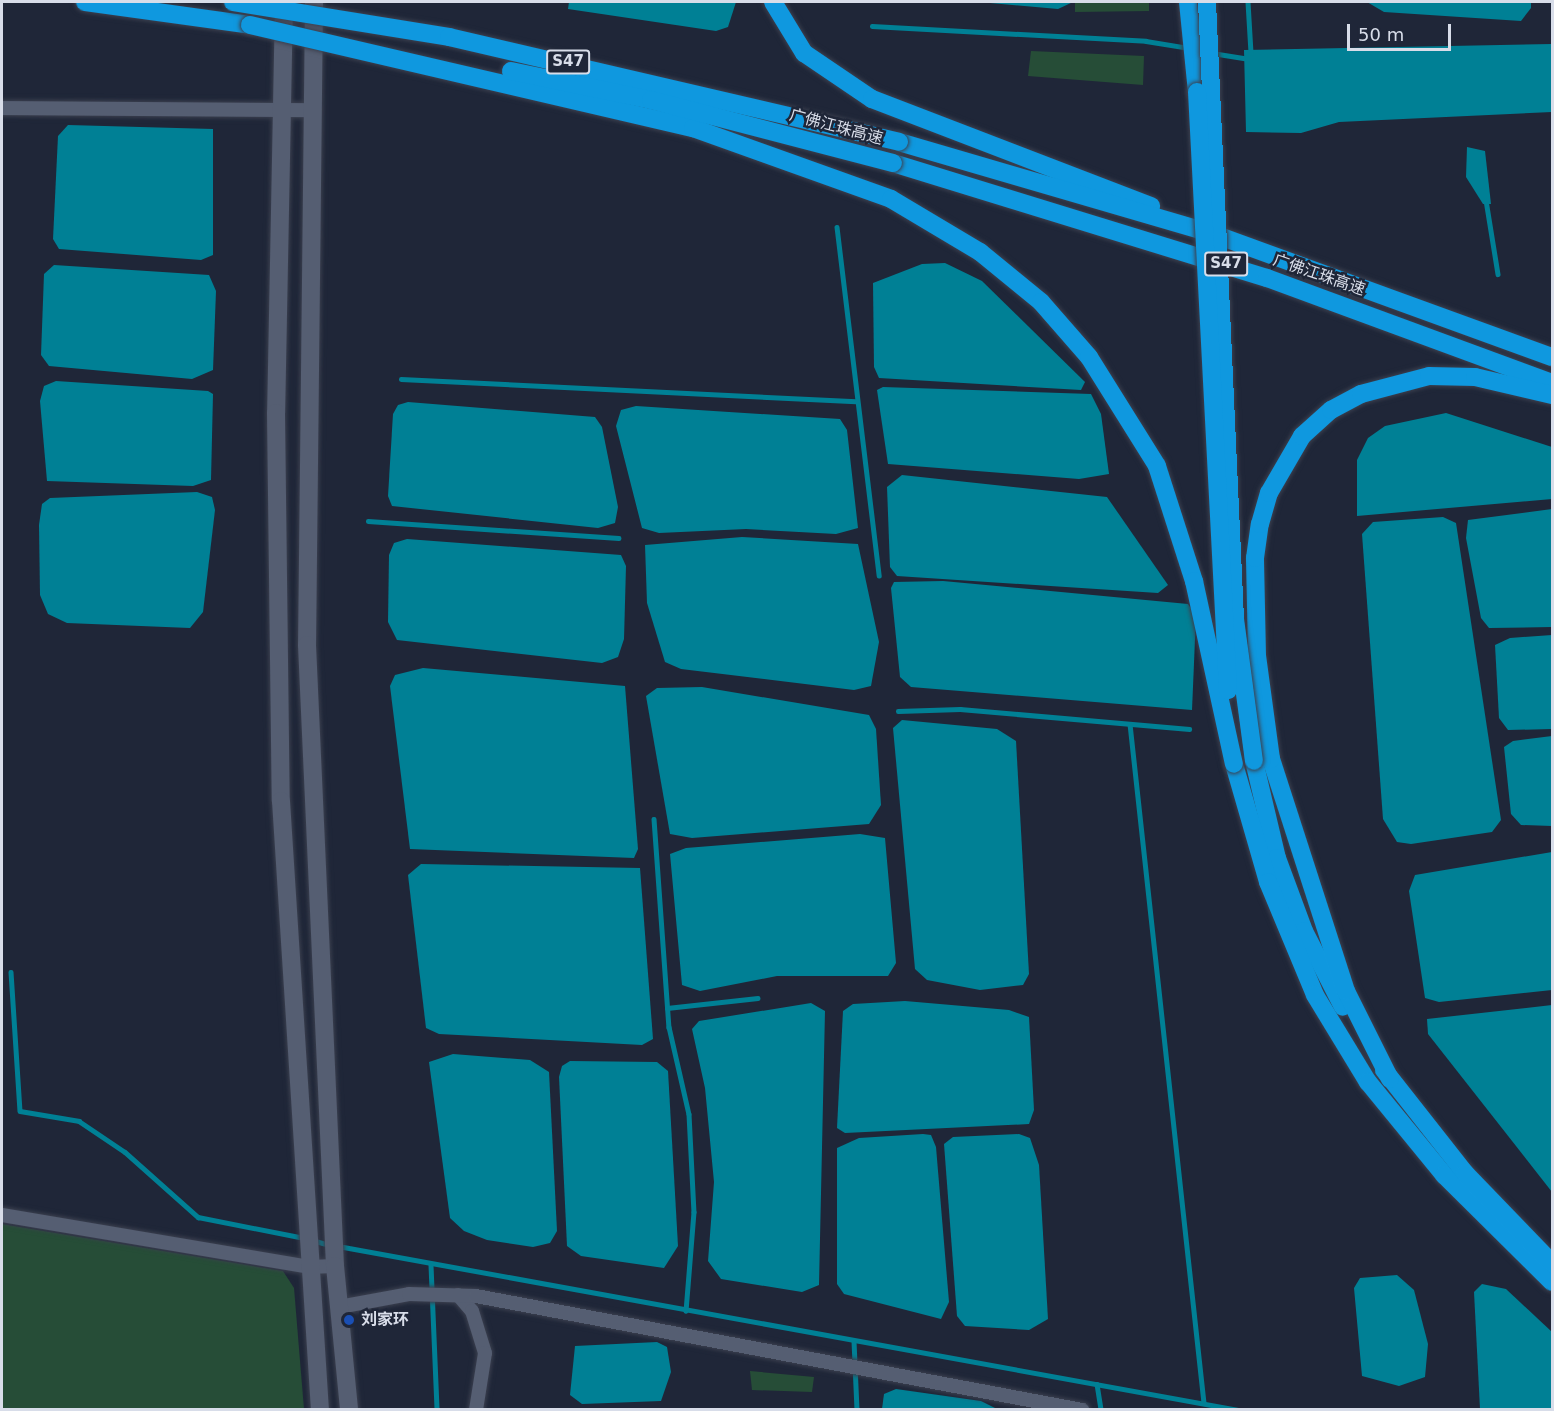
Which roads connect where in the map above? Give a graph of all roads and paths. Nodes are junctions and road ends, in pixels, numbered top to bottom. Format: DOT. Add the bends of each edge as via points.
graph roads {
  1 [pos="85,2"];
  2 [pos="233,2"];
  3 [pos="284,2"];
  4 [pos="314,2"];
  5 [pos="772,2"];
  6 [pos="1188,2"];
  7 [pos="1207,2"];
  8 [pos="249,25"];
  9 [pos="2,108"];
  10 [pos="281,109"];
  11 [pos="312,110"];
  12 [pos="1212,233"];
  13 [pos="1552,357"];
  14 [pos="1552,383"];
  15 [pos="1552,394"];
  16 [pos="1262,760"];
  17 [pos="1234,764"];
  18 [pos="2,1215"];
  19 [pos="1552,1263"];
  20 [pos="335,1266"];
  21 [pos="308,1267"];
  22 [pos="1552,1282"];
  23 [pos="459,1295"];
  24 [pos="339,1307"];
  25 [pos="320,1410"];
  26 [pos="349,1410"];
  27 [pos="476,1410"];
  28 [pos="1082,1410"];
  1 -- 8 [label="highway, 广佛江珠高速 / S47"];
  2 -- 12 [label="highway, 广佛江珠高速 / S47, bridge" via="449,37 899,142"];
  3 -- 10 [label="main road"];
  4 -- 11 [label="main road"];
  5 -- 12 [label="highway" via="804,53 832,76 909,116 1124,193"];
  6 -- 17 [label="highway, bridge"];
  7 -- 16 [label="highway, bridge" via="1235,619"];
  8 -- 14 [label="highway, 广佛江珠高速 / S47, bridge" via="640,98 893,163 1267,278"];
  8 -- 17 [label="highway, bridge" via="693,128 891,199 980,252 1041,302 1089,357 1157,466 1194,581"];
  9 -- 10 [label="street"];
  10 -- 11 [label="street"];
  10 -- 21 [label="main road" via="276,413 281,801"];
  11 -- 20 [label="main road" via="306,645"];
  12 -- 13 [label="highway, 广佛江珠高速 / S47"];
  15 -- 16 [label="highway" via="1475,377 1392,382 1331,410 1302,436 1269,493 1255,558"];
  16 -- 19 [label="highway" via="1277,858 1304,931 1337,997 1390,1079 1465,1173"];
  17 -- 22 [label="highway" via="1268,882 1311,985 1368,1082 1444,1175"];
  18 -- 21 [label="street"];
  20 -- 21 [label="street"];
  20 -- 24 [label="main road"];
  21 -- 25 [label="main road"];
  23 -- 24 [label="street" via="409,1294"];
  23 -- 27 [label="street" via="472,1311 486,1353"];
  23 -- 28 [label="street"];
  24 -- 26 [label="main road"];
}
